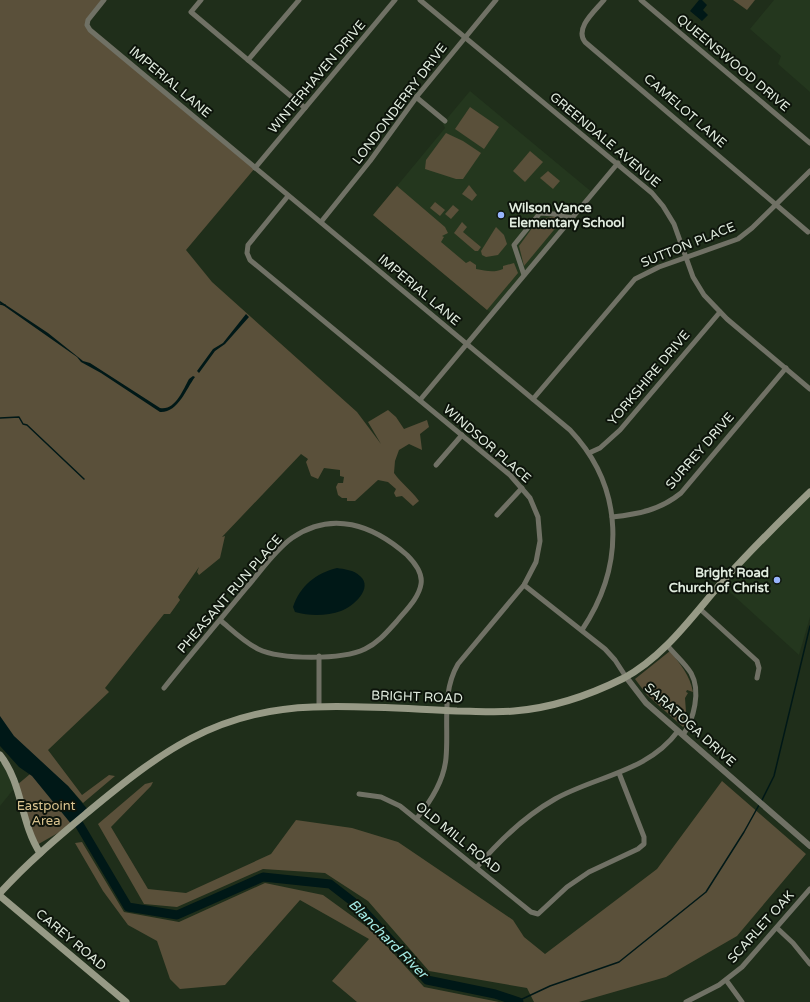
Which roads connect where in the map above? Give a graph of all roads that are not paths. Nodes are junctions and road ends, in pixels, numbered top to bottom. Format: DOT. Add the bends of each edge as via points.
graph roads {
  1 [pos="104,0"];
  2 [pos="201,0"];
  3 [pos="298,0"];
  4 [pos="395,0"];
  5 [pos="420,0"];
  6 [pos="496,0"];
  7 [pos="604,0"];
  8 [pos="641,0"];
  9 [pos="465,38"];
  10 [pos="248,60"];
  11 [pos="416,97"];
  12 [pos="305,108"];
  13 [pos="445,121"];
  14 [pos="810,143"];
  15 [pos="618,163"];
  16 [pos="255,168"];
  17 [pos="810,171"];
  18 [pos="288,196"];
  19 [pos="777,204"];
  20 [pos="572,218"];
  21 [pos="321,222"];
  22 [pos="808,232"];
  23 [pos="687,258"];
  24 [pos="524,275"];
  25 [pos="720,312"];
  26 [pos="467,344"];
  27 [pos="786,368"];
  28 [pos="810,389"];
  29 [pos="533,399"];
  30 [pos="420,400"];
  31 [pos="462,435"];
  32 [pos="590,453"];
  33 [pos="436,465"];
  34 [pos="522,488"];
  35 [pos="810,492"];
  36 [pos="497,515"];
  37 [pos="612,517"];
  38 [pos="524,585"];
  39 [pos="700,608"];
  40 [pos="220,620"];
  41 [pos="582,630"];
  42 [pos="667,645"];
  43 [pos="319,656"];
  44 [pos="626,677"];
  45 [pos="757,678"];
  46 [pos="164,688"];
  47 [pos="319,706"];
  48 [pos="447,710"];
  49 [pos="678,731"];
  50 [pos="683,735"];
  51 [pos="0,755"];
  52 [pos="619,773"];
  53 [pos="360,794"];
  54 [pos="417,818"];
  55 [pos="810,846"];
  56 [pos="40,853"];
  57 [pos="477,867"];
  58 [pos="810,889"];
  59 [pos="0,893"];
  60 [pos="0,896"];
  61 [pos="777,928"];
  62 [pos="810,964"];
  63 [pos="726,980"];
  64 [pos="126,1002"];
  65 [pos="686,1002"];
  66 [pos="742,1002"];
  1 -- 16 [label="street, IMPERIAL LANE" via="88,20 90,30"];
  2 -- 10 [label="street" via="191,12"];
  3 -- 10 [label="street"];
  4 -- 12 [label="street, WINTERHAVEN DRIVE"];
  5 -- 9 [label="street, GREENDALE AVENUE"];
  6 -- 9 [label="street, LONDONDERRY DRIVE"];
  7 -- 19 [label="street, CAMELOT LANE" via="582,28 583,39"];
  8 -- 14 [label="street, QUEENSWOOD DRIVE"];
  9 -- 11 [label="street, LONDONDERRY DRIVE"];
  9 -- 15 [label="street, GREENDALE AVENUE"];
  10 -- 12 [label="street"];
  11 -- 13 [label="street"];
  11 -- 21 [label="street, LONDONDERRY DRIVE" via="370,161"];
  12 -- 16 [label="street, WINTERHAVEN DRIVE"];
  15 -- 20 [label="street"];
  15 -- 23 [label="street, GREENDALE AVENUE" via="663,206 678,233"];
  16 -- 18 [label="street, IMPERIAL LANE"];
  17 -- 19 [label="street, SUTTON PLACE"];
  18 -- 21 [label="street, IMPERIAL LANE"];
  18 -- 30 [label="street, WINDSOR PLACE" via="248,245 248,257"];
  19 -- 22 [label="street, CAMELOT LANE"];
  19 -- 23 [label="street, SUTTON PLACE" via="738,239"];
  20 -- 24 [label="street"];
  20 -- 24 [label="street" via="540,213 514,245"];
  21 -- 26 [label="street, IMPERIAL LANE"];
  23 -- 25 [label="street, GREENDALE AVENUE" via="700,290"];
  23 -- 29 [label="street, SUTTON PLACE" via="659,267 636,279"];
  24 -- 26 [label="street"];
  25 -- 27 [label="street, GREENDALE AVENUE"];
  25 -- 32 [label="street, YORKSHIRE DRIVE" via="620,430 600,448"];
  26 -- 29 [label="street, IMPERIAL LANE"];
  26 -- 30 [label="street"];
  27 -- 28 [label="street, GREENDALE AVENUE"];
  27 -- 37 [label="street, SURREY DRIVE" via="680,493 662,506 647,512"];
  29 -- 32 [label="street, IMPERIAL LANE" via="570,430"];
  30 -- 31 [label="street, WINDSOR PLACE"];
  31 -- 33 [label="street"];
  31 -- 34 [label="street, WINDSOR PLACE"];
  32 -- 37 [label="street, IMPERIAL LANE" via="604,484"];
  34 -- 36 [label="street"];
  34 -- 38 [label="street, WINDSOR PLACE" via="536,510 540,534 536,562"];
  35 -- 39 [label="main road, BRIGHT ROAD"];
  37 -- 41 [label="street, IMPERIAL LANE" via="613,546 609,573 596,608"];
  38 -- 41 [label="street, SARATOGA DRIVE"];
  38 -- 48 [label="street, WINDSOR PLACE" via="458,664 450,681"];
  39 -- 42 [label="main road, BRIGHT ROAD"];
  39 -- 45 [label="street" via="757,661"];
  40 -- 43 [label="street, PHEASANT RUN PLACE" via="247,643 266,652 286,657"];
  40 -- 43 [label="street, PHEASANT RUN PLACE" via="277,552 298,534 317,526 331,524 352,524 372,530 390,541 413,562 422,579 420,589 399,618 375,644 353,654"];
  40 -- 46 [label="street, PHEASANT RUN PLACE"];
  41 -- 44 [label="street, SARATOGA DRIVE" via="610,654"];
  42 -- 44 [label="main road, BRIGHT ROAD"];
  42 -- 50 [label="street" via="691,674 694,685 696,697 691,721"];
  43 -- 47 [label="street"];
  44 -- 48 [label="main road, BRIGHT ROAD" via="576,698 538,708 504,712"];
  44 -- 49 [label="street, SARATOGA DRIVE" via="641,698"];
  47 -- 48 [label="main road, BRIGHT ROAD"];
  47 -- 56 [label="main road, BRIGHT ROAD" via="270,711 202,732 152,760"];
  48 -- 54 [label="street, WINDSOR PLACE" via="446,758 443,772 432,798"];
  49 -- 50 [label="street, SARATOGA DRIVE"];
  49 -- 52 [label="street" via="648,758"];
  50 -- 55 [label="street, SARATOGA DRIVE"];
  51 -- 56 [label="main road" via="15,778 27,827"];
  52 -- 57 [label="street" via="550,802 513,830"];
  52 -- 57 [label="street, OLD MILL ROAD" via="644,837 644,844 638,849 589,872 567,887 541,913 536,914"];
  53 -- 54 [label="street, OLD MILL ROAD" via="387,799"];
  54 -- 57 [label="street, OLD MILL ROAD"];
  56 -- 59 [label="main road, BRIGHT ROAD"];
  58 -- 61 [label="street, SCARLET OAK"];
  60 -- 64 [label="main road, CAREY ROAD"];
  61 -- 62 [label="street"];
  61 -- 63 [label="street, SCARLET OAK" via="742,967"];
  63 -- 65 [label="street, SCARLET OAK"];
  63 -- 66 [label="street"];
}
